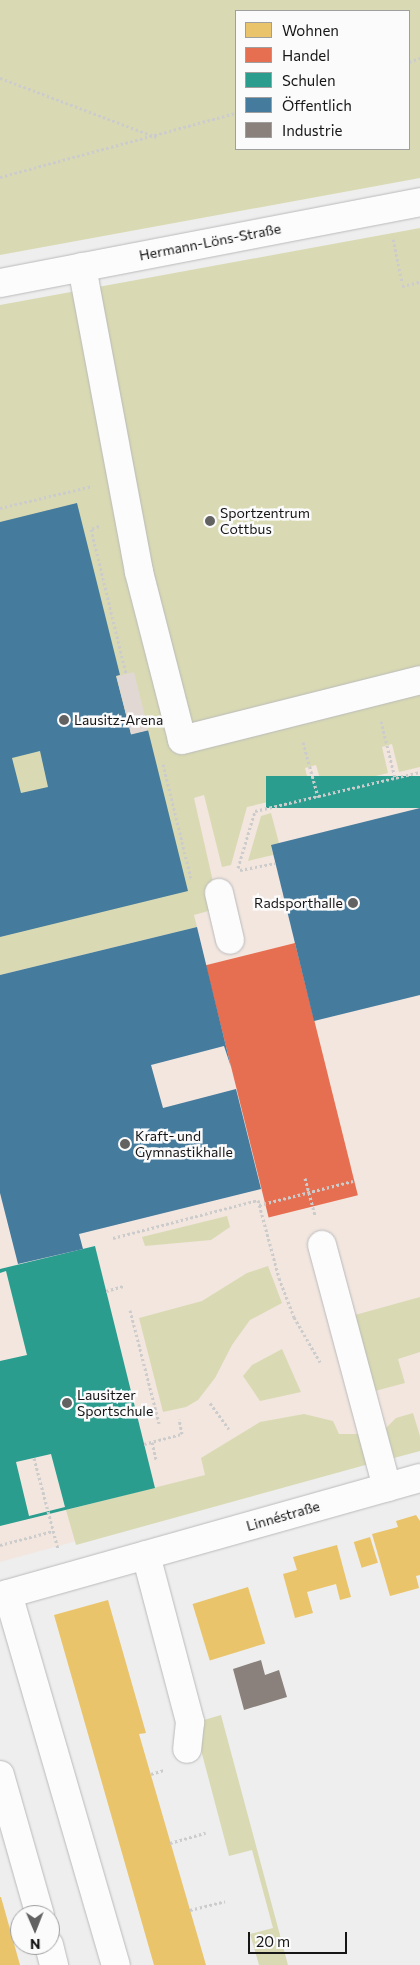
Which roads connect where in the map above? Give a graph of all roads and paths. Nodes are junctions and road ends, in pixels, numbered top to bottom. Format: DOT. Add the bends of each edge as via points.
graph roads {
  1 [pos="0,78"];
  2 [pos="235,113"];
  3 [pos="156,137"];
  4 [pos="0,177"];
  5 [pos="420,202"];
  6 [pos="393,238"];
  7 [pos="82,267"];
  8 [pos="420,282"];
  9 [pos="0,283"];
  10 [pos="73,491"];
  11 [pos="0,508"];
  12 [pos="105,525"];
  13 [pos="126,674"];
  14 [pos="420,680"];
  15 [pos="374,692"];
  16 [pos="296,712"];
  17 [pos="163,765"];
  18 [pos="420,772"];
  19 [pos="395,778"];
  20 [pos="318,796"];
  21 [pos="275,863"];
  22 [pos="218,893"];
  23 [pos="230,940"];
  24 [pos="305,1178"];
  25 [pos="353,1181"];
  26 [pos="309,1193"];
  27 [pos="259,1205"];
  28 [pos="314,1213"];
  29 [pos="113,1238"];
  30 [pos="322,1245"];
  31 [pos="124,1286"];
  32 [pos="106,1291"];
  33 [pos="130,1310"];
  34 [pos="322,1365"];
  35 [pos="210,1403"];
  36 [pos="179,1419"];
  37 [pos="159,1423"];
  38 [pos="229,1429"];
  39 [pos="152,1442"];
  40 [pos="144,1444"];
  41 [pos="34,1458"];
  42 [pos="156,1460"];
  43 [pos="420,1478"];
  44 [pos="387,1487"];
  45 [pos="53,1531"];
  46 [pos="0,1545"];
  47 [pos="146,1555"];
  48 [pos="60,1558"];
  49 [pos="4,1595"];
  50 [pos="188,1750"];
  51 [pos="0,1775"];
  52 [pos="206,1833"];
  53 [pos="170,1842"];
  54 [pos="224,1901"];
  55 [pos="37,1905"];
  56 [pos="190,1910"];
  57 [pos="116,1965"];
  1 -- 3 [label="path"];
  2 -- 3 [label="path"];
  3 -- 4 [label="path"];
  5 -- 7 [label="street, Hermann-Löns-Straße"];
  6 -- 8 [label="path" via="402,284"];
  7 -- 9 [label="street, Hermann-Löns-Straße"];
  7 -- 16 [label="street" via="139,572 182,740"];
  10 -- 11 [label="path"];
  12 -- 13 [label="path" via="91,529"];
  14 -- 15 [label="street"];
  15 -- 16 [label="street"];
  15 -- 19 [label="path"];
  16 -- 20 [label="path"];
  17 -- 22 [label="path" via="196,899"];
  18 -- 19 [label="path"];
  19 -- 20 [label="path"];
  20 -- 21 [label="path" via="255,811 237,871"];
  22 -- 23 [label="street"];
  24 -- 26 [label="path"];
  25 -- 26 [label="path"];
  26 -- 27 [label="path"];
  26 -- 28 [label="path"];
  27 -- 29 [label="path" via="258,1200"];
  27 -- 34 [label="path" via="294,1317"];
  30 -- 44 [label="street"];
  31 -- 32 [label="path"];
  33 -- 37 [label="path"];
  35 -- 38 [label="path"];
  36 -- 39 [label="path" via="182,1434"];
  39 -- 40 [label="path"];
  39 -- 42 [label="path"];
  41 -- 45 [label="path"];
  43 -- 44 [label="street, Linnéstraße"];
  44 -- 47 [label="street, Linnéstraße"];
  45 -- 46 [label="path"];
  45 -- 48 [label="path"];
  47 -- 49 [label="street, Linnéstraße"];
  47 -- 50 [label="street" via="190,1722"];
  49 -- 57 [label="street"];
  51 -- 55 [label="street"];
  52 -- 53 [label="path"];
  54 -- 56 [label="path"];
}
